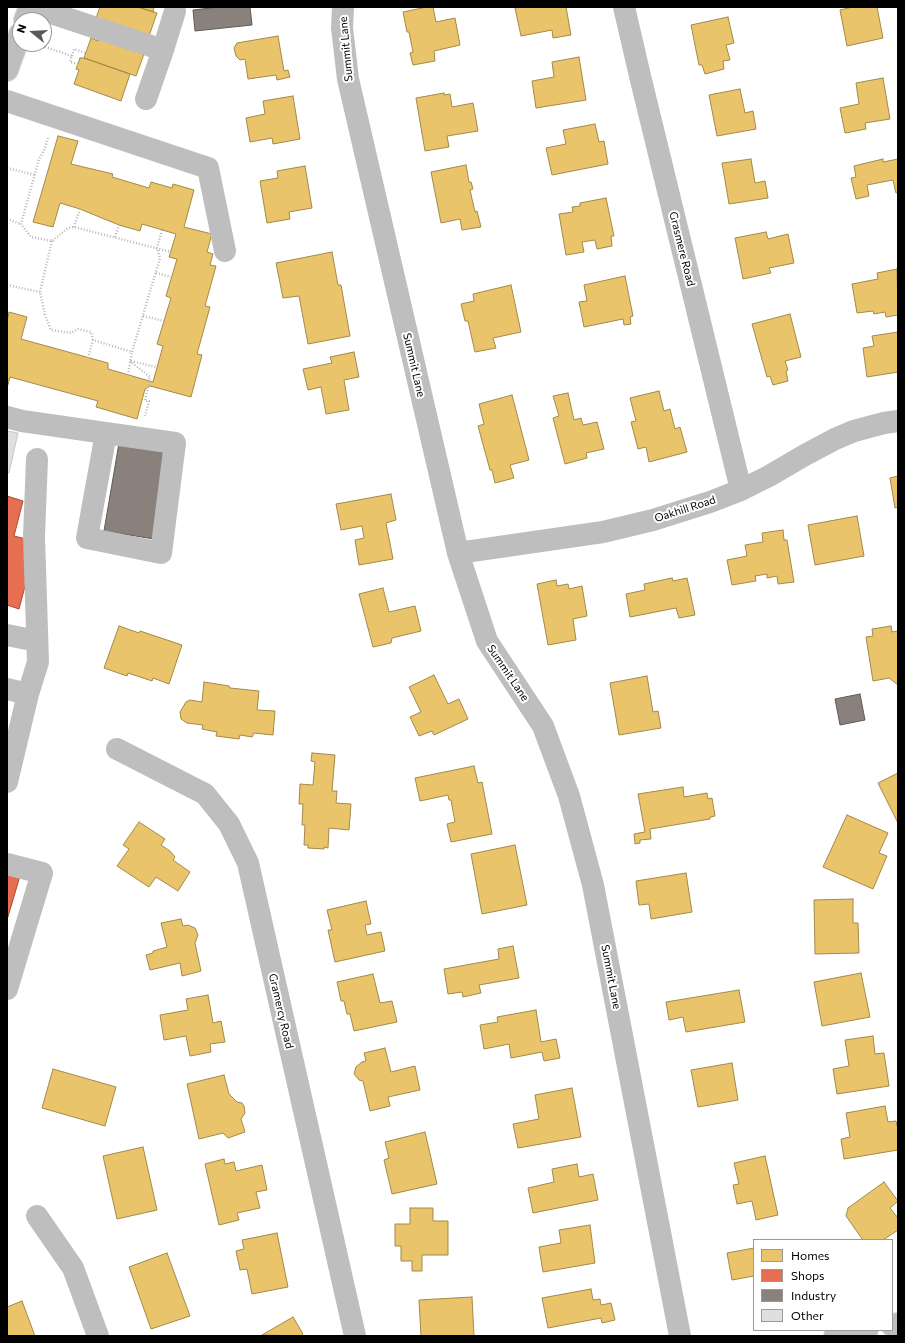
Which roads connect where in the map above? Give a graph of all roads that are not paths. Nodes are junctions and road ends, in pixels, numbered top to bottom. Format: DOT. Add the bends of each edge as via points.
graph roads {
  1 [pos="31,7"];
  2 [pos="343,7"];
  3 [pos="624,7"];
  4 [pos="175,11"];
  5 [pos="163,50"];
  6 [pos="14,52"];
  7 [pos="7,70"];
  8 [pos="146,99"];
  9 [pos="7,101"];
  10 [pos="225,250"];
  11 [pos="7,417"];
  12 [pos="898,421"];
  13 [pos="106,433"];
  14 [pos="37,459"];
  15 [pos="740,490"];
  16 [pos="458,553"];
  17 [pos="7,635"];
  18 [pos="37,641"];
  19 [pos="7,689"];
  20 [pos="28,694"];
  21 [pos="117,749"];
  22 [pos="7,782"];
  23 [pos="7,864"];
  24 [pos="7,989"];
  25 [pos="37,1216"];
  26 [pos="862,1331"];
  27 [pos="98,1336"];
  28 [pos="355,1336"];
  29 [pos="680,1336"];
  30 [pos="835,1336"];
  1 -- 5 [label="street"];
  2 -- 16 [label="street, Summit Lane" via="342,28 348,79"];
  3 -- 15 [label="street, Grasmere Road"];
  4 -- 5 [label="street"];
  5 -- 8 [label="street"];
  6 -- 7 [label="street"];
  9 -- 10 [label="street" via="208,168"];
  11 -- 13 [label="street"];
  12 -- 15 [label="street, Oakhill Road" via="854,431 835,439"];
  13 -- 13 [label="street" via="87,538 161,553 175,443"];
  14 -- 18 [label="street" via="34,536"];
  15 -- 16 [label="street, Oakhill Road" via="653,520 610,530"];
  16 -- 29 [label="street, Summit Lane" via="487,641 543,726 569,796 593,885"];
  17 -- 18 [label="street"];
  18 -- 20 [label="street" via="38,662"];
  19 -- 20 [label="street"];
  20 -- 22 [label="street"];
  21 -- 28 [label="street, Gramercy Road" via="205,794 229,824 248,863"];
  23 -- 24 [label="street" via="42,873"];
  25 -- 27 [label="street" via="73,1268"];
  26 -- 30 [label="street"];
}
